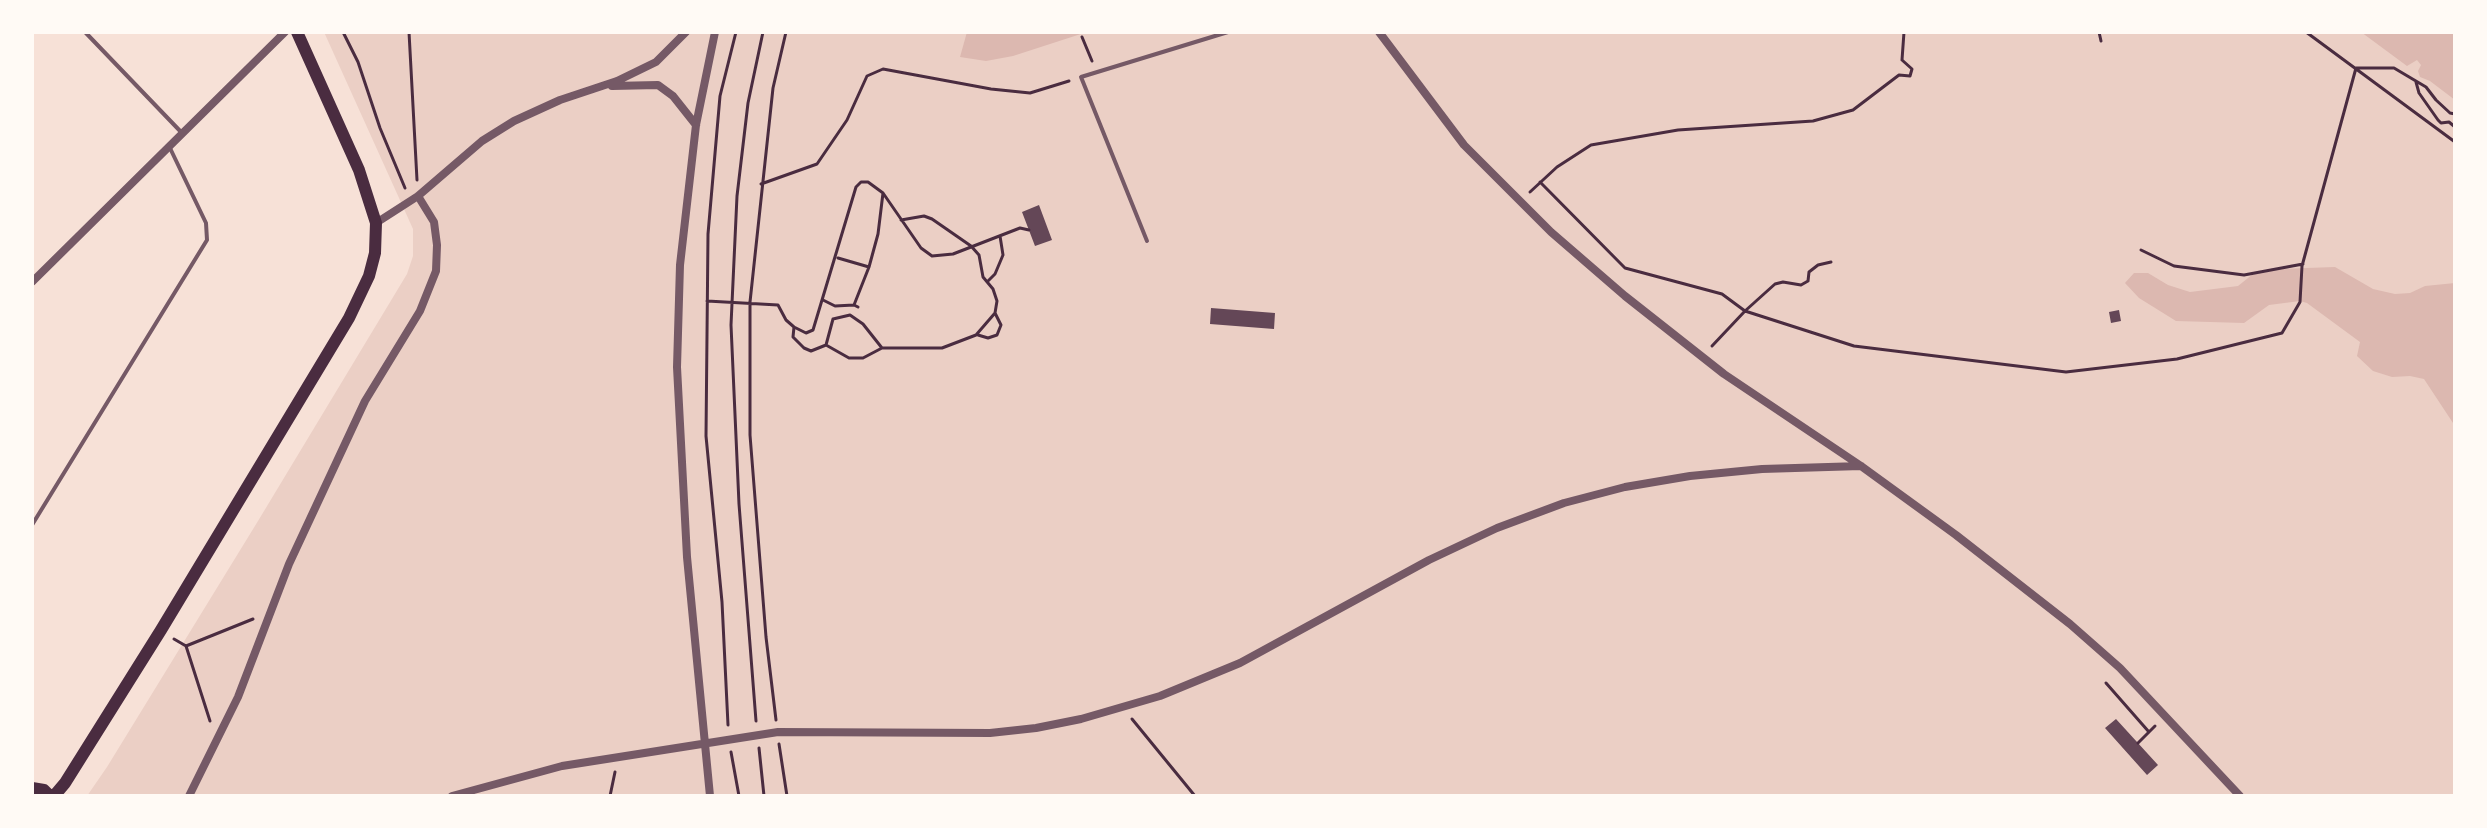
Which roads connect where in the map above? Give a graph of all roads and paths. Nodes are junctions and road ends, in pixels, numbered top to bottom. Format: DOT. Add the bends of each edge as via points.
graph roads {
  1 [pos="85,32"];
  2 [pos="285,32"];
  3 [pos="297,32"];
  4 [pos="343,32"];
  5 [pos="409,32"];
  6 [pos="686,32"];
  7 [pos="715,32"];
  8 [pos="736,32"];
  9 [pos="763,32"];
  10 [pos="786,32"];
  11 [pos="1228,32"];
  12 [pos="1379,32"];
  13 [pos="1904,32"];
  14 [pos="2099,32"];
  15 [pos="2306,32"];
  16 [pos="1082,37"];
  17 [pos="2101,41"];
  18 [pos="2356,68"];
  19 [pos="1096,72"];
  20 [pos="1081,77"];
  21 [pos="2416,82"];
  22 [pos="584,90"];
  23 [pos="2454,114"];
  24 [pos="2449,122"];
  25 [pos="696,125"];
  26 [pos="2455,127"];
  27 [pos="182,133"];
  28 [pos="2455,142"];
  29 [pos="169,146"];
  30 [pos="761,184"];
  31 [pos="883,193"];
  32 [pos="418,196"];
  33 [pos="901,220"];
  34 [pos="376,223"];
  35 [pos="1029,230"];
  36 [pos="1000,236"];
  37 [pos="1147,241"];
  38 [pos="971,246"];
  39 [pos="2141,250"];
  40 [pos="837,257"];
  41 [pos="1831,262"];
  42 [pos="2303,265"];
  43 [pos="869,267"];
  44 [pos="32,282"];
  45 [pos="987,282"];
  46 [pos="823,300"];
  47 [pos="707,301"];
  48 [pos="732,302"];
  49 [pos="750,302"];
  50 [pos="837,306"];
  51 [pos="1745,311"];
  52 [pos="995,313"];
  53 [pos="833,319"];
  54 [pos="794,327"];
  55 [pos="976,335"];
  56 [pos="826,345"];
  57 [pos="882,348"];
  58 [pos="1702,357"];
  59 [pos="1861,466"];
  60 [pos="32,525"];
  61 [pos="271,611"];
  62 [pos="2106,683"];
  63 [pos="1122,707"];
  64 [pos="2166,716"];
  65 [pos="778,732"];
  66 [pos="2149,732"];
  67 [pos="757,735"];
  68 [pos="729,739"];
  69 [pos="216,741"];
  70 [pos="705,743"];
  71 [pos="2138,743"];
  72 [pos="619,757"];
  73 [pos="32,788"];
  74 [pos="52,796"];
  75 [pos="189,796"];
  76 [pos="452,796"];
  77 [pos="610,796"];
  78 [pos="710,796"];
  79 [pos="739,796"];
  80 [pos="764,796"];
  81 [pos="787,796"];
  82 [pos="1195,796"];
  83 [pos="2240,796"];
  1 -- 27 [label="lane"];
  2 -- 27 [label="street"];
  3 -- 34 [label="main road" via="359,170"];
  4 -- 32 [label="path" via="404,187"];
  5 -- 32 [label="path"];
  6 -- 22 [label="street" via="656,62"];
  7 -- 25 [label="street"];
  8 -- 47 [label="path" via="720,96"];
  9 -- 48 [label="path" via="748,103"];
  10 -- 30 [label="path"];
  11 -- 19 [label="lane"];
  12 -- 58 [label="street" via="1487,170 1615,288"];
  13 -- 51 [label="path" via="1902,60 1912,69 1910,76 1899,75 1853,110 1813,121 1678,130 1591,145 1540,182 1625,268 1722,294"];
  14 -- 17 [label="path"];
  15 -- 18 [label="path"];
  16 -- 19 [label="path"];
  18 -- 21 [label="path" via="2386,66"];
  18 -- 28 [label="path"];
  18 -- 42 [label="path"];
  19 -- 20 [label="lane"];
  20 -- 30 [label="path" via="1030,93 883,69 867,76 847,120 817,164"];
  20 -- 37 [label="lane"];
  21 -- 23 [label="path"];
  21 -- 24 [label="path" via="2441,123"];
  22 -- 25 [label="street" via="658,85"];
  22 -- 32 [label="street" via="482,141"];
  23 -- 24 [label="path"];
  24 -- 26 [label="path"];
  25 -- 70 [label="street" via="680,265 677,367 687,557"];
  27 -- 29 [label="street"];
  29 -- 44 [label="street"];
  29 -- 60 [label="lane" via="206,223 207,240"];
  30 -- 49 [label="path"];
  31 -- 33 [label="path"];
  31 -- 40 [label="path" via="868,182 856,187"];
  31 -- 43 [label="path"];
  32 -- 34 [label="street"];
  32 -- 61 [label="street" via="434,222 436,271 420,311 365,401"];
  33 -- 38 [label="path" via="924,216"];
  33 -- 38 [label="path" via="932,256"];
  34 -- 74 [label="main road" via="369,276 349,318 155,640"];
  35 -- 36 [label="path"];
  36 -- 38 [label="path"];
  36 -- 45 [label="path" via="1003,255"];
  38 -- 45 [label="path"];
  39 -- 42 [label="path" via="2174,266 2244,275"];
  40 -- 43 [label="path"];
  40 -- 46 [label="path"];
  41 -- 51 [label="path" via="1818,265 1801,285 1783,282 1767,291"];
  42 -- 51 [label="path" via="2300,302 2282,333 2177,359 2066,372 1854,346"];
  43 -- 50 [label="path" via="856,306"];
  45 -- 52 [label="path" via="997,301"];
  46 -- 50 [label="path"];
  46 -- 54 [label="path" via="813,330 806,333"];
  47 -- 48 [label="path"];
  47 -- 68 [label="path" via="706,436"];
  48 -- 49 [label="path"];
  48 -- 67 [label="path" via="739,504"];
  49 -- 54 [label="path" via="778,305"];
  49 -- 65 [label="path" via="750,435"];
  50 -- 53 [label="path"];
  51 -- 58 [label="path"];
  52 -- 55 [label="path"];
  52 -- 55 [label="path" via="1001,325 997,335"];
  53 -- 56 [label="path"];
  53 -- 57 [label="path" via="850,315"];
  54 -- 56 [label="path" via="793,337 804,348"];
  55 -- 57 [label="path" via="942,348"];
  56 -- 57 [label="path" via="849,358 863,358"];
  58 -- 59 [label="street"];
  59 -- 63 [label="street" via="1690,476 1564,503 1429,560 1240,663"];
  59 -- 64 [label="street" via="2070,624"];
  61 -- 69 [label="street"];
  61 -- 69 [label="path" via="184,645"];
  62 -- 66 [label="path"];
  63 -- 65 [label="street" via="990,733"];
  63 -- 82 [label="path"];
  64 -- 66 [label="path"];
  64 -- 83 [label="street"];
  65 -- 67 [label="street"];
  65 -- 81 [label="path"];
  66 -- 71 [label="path"];
  67 -- 68 [label="street"];
  67 -- 80 [label="path"];
  68 -- 70 [label="street"];
  68 -- 79 [label="path"];
  69 -- 75 [label="street"];
  70 -- 72 [label="street"];
  70 -- 78 [label="street"];
  72 -- 76 [label="street" via="562,766"];
  72 -- 77 [label="path"];
  73 -- 74 [label="main road"];
}
